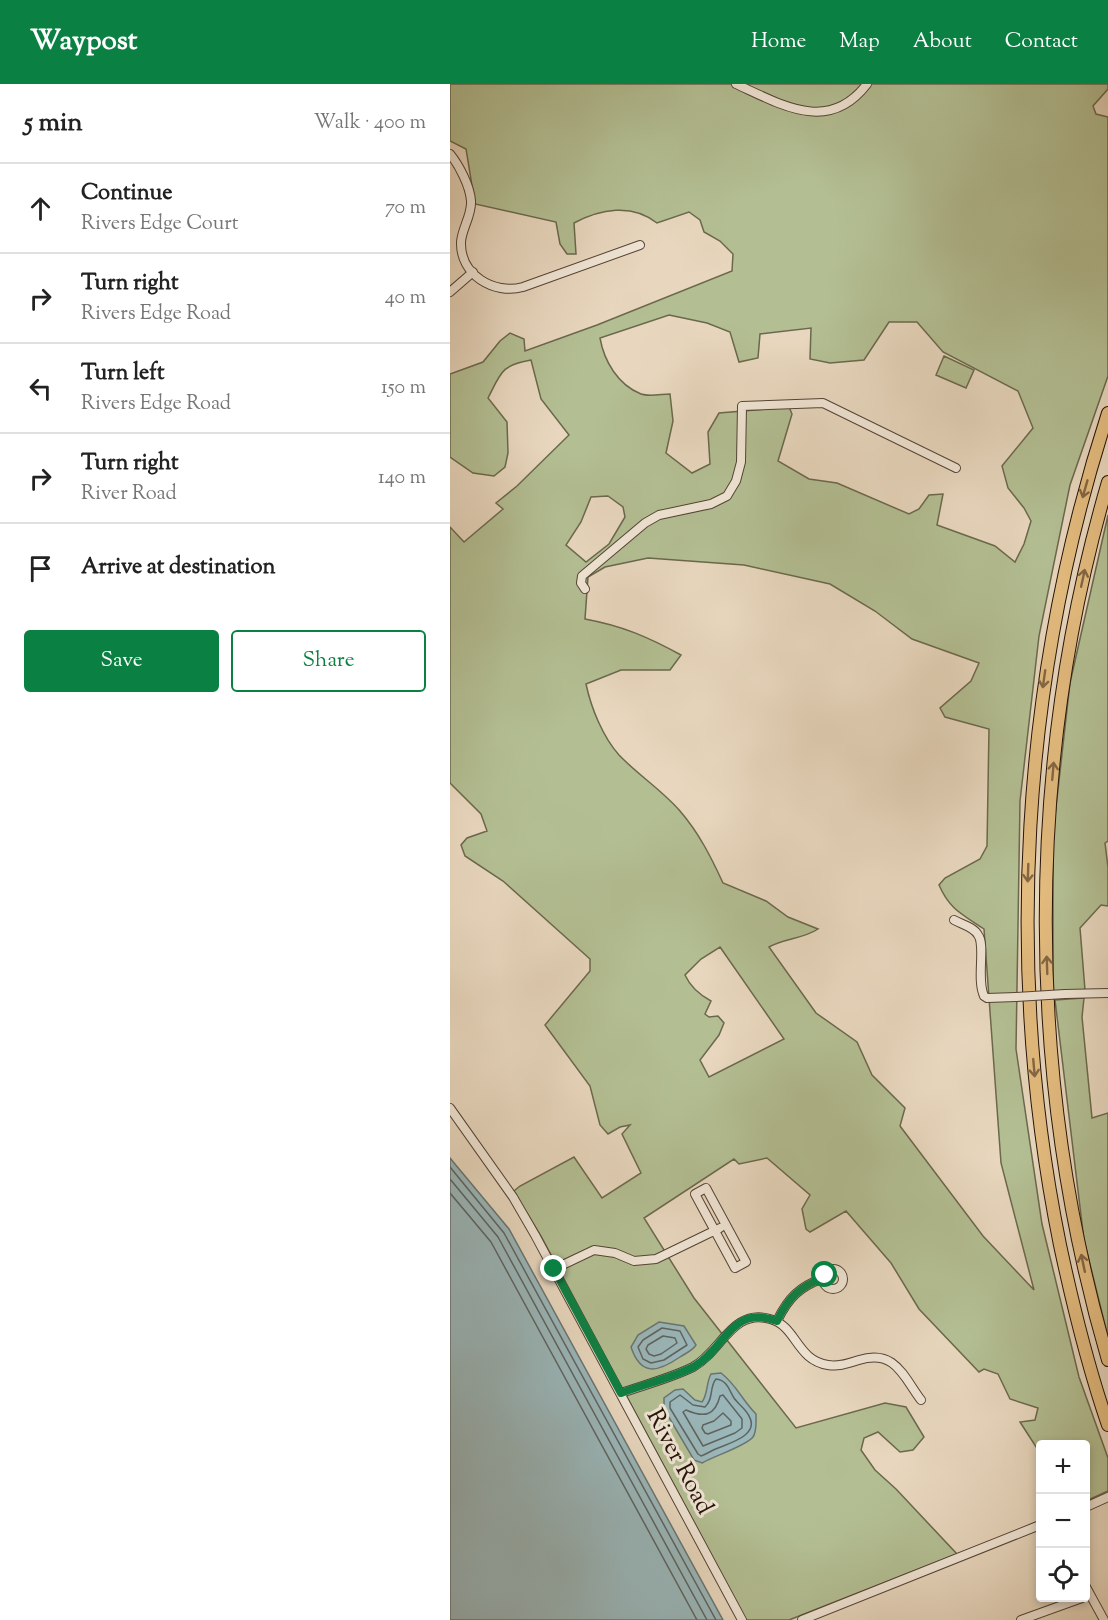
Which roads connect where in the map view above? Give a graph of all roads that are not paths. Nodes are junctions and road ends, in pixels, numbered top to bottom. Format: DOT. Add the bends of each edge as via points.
graph roads {
  1 [pos="736,84"];
  2 [pos="867,84"];
  3 [pos="450,154"];
  4 [pos="640,244"];
  5 [pos="473,272"];
  6 [pos="450,292"];
  7 [pos="1108,413"];
  8 [pos="956,468"];
  9 [pos="1108,482"];
  10 [pos="585,590"];
  11 [pos="954,920"];
  12 [pos="1108,993"];
  13 [pos="450,1108"];
  14 [pos="726,1225"];
  15 [pos="715,1231"];
  16 [pos="554,1269"];
  17 [pos="824,1278"];
  18 [pos="777,1321"];
  19 [pos="1108,1360"];
  20 [pos="621,1393"];
  21 [pos="921,1400"];
  22 [pos="1108,1425"];
  23 [pos="1108,1497"];
  24 [pos="1090,1505"];
  25 [pos="1036,1527"];
  26 [pos="1090,1600"];
  27 [pos="1066,1602"];
  28 [pos="742,1620"];
  29 [pos="802,1620"];
  30 [pos="1022,1620"];
  31 [pos="1104,1620"];
  1 -- 2 [label="street" via="796,110 818,113 841,107 858,96"];
  3 -- 5 [label="street" via="470,195 461,247"];
  4 -- 5 [label="street" via="516,289 491,286"];
  5 -- 6 [label="street"];
  7 -- 22 [label="highway, one-way" via="1068,554 1050,644 1032,788 1027,925 1031,1036 1044,1156 1070,1288"];
  8 -- 10 [label="street" via="823,403 742,406 741,462 727,496 711,504 659,515 645,523 582,576"];
  19 -- 9 [label="highway, one-way" via="1079,1243 1059,1124 1048,1011 1046,926 1049,820 1064,679 1087,560"];
  11 -- 12 [label="street, bridge" via="980,938 980,983 987,998"];
  13 -- 16 [label="street, River Road" via="513,1197"];
  14 -- 15 [label="street"];
  14 -- 15 [label="street" via="706,1188 695,1194"];
  14 -- 15 [label="street" via="746,1262 735,1268"];
  15 -- 16 [label="street" via="656,1259 634,1261 594,1250"];
  16 -- 20 [label="street, River Road"];
  17 -- 18 [label="street" via="797,1291"];
  18 -- 20 [label="street" via="755,1317 739,1322 703,1361"];
  18 -- 21 [label="street" via="816,1362 833,1366 868,1358 890,1360"];
  20 -- 28 [label="street, River Road"];
  23 -- 24 [label="street"];
  25 -- 29 [label="street"];
  26 -- 31 [label="street"];
  27 -- 30 [label="street"];
}
